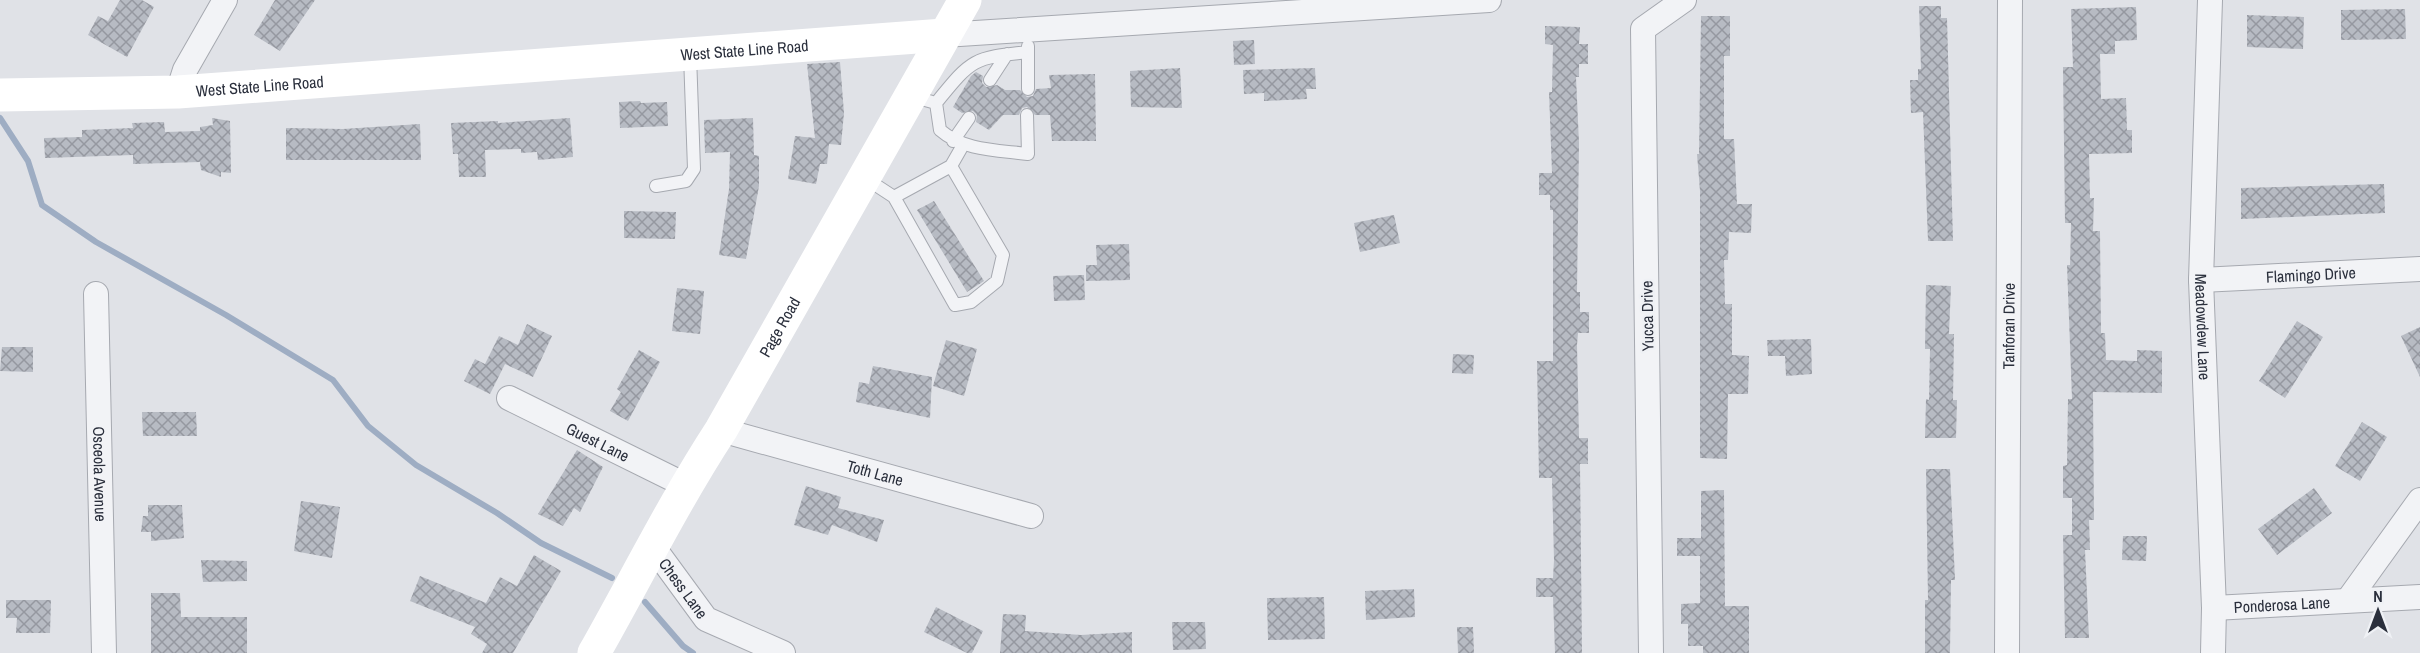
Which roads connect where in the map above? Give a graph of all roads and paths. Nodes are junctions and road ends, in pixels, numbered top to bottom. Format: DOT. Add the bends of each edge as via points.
graph roads {
  1 [pos="225,0"];
  2 [pos="965,0"];
  3 [pos="1489,0"];
  4 [pos="1684,0"];
  5 [pos="2010,0"];
  6 [pos="2210,0"];
  7 [pos="944,35"];
  8 [pos="1028,41"];
  9 [pos="690,54"];
  10 [pos="1007,54"];
  11 [pos="990,80"];
  12 [pos="1028,90"];
  13 [pos="178,92"];
  14 [pos="0,95"];
  15 [pos="923,99"];
  16 [pos="1027,114"];
  17 [pos="969,118"];
  18 [pos="958,143"];
  19 [pos="951,166"];
  20 [pos="864,177"];
  21 [pos="657,186"];
  22 [pos="894,196"];
  23 [pos="2420,269"];
  24 [pos="2201,280"];
  25 [pos="96,294"];
  26 [pos="509,398"];
  27 [pos="721,430"];
  28 [pos="685,485"];
  29 [pos="2420,500"];
  30 [pos="1031,516"];
  31 [pos="654,548"];
  32 [pos="2420,597"];
  33 [pos="2348,600"];
  34 [pos="2214,608"];
  35 [pos="104,653"];
  36 [pos="594,653"];
  37 [pos="783,653"];
  38 [pos="1651,653"];
  39 [pos="2007,653"];
  40 [pos="2213,653"];
  1 -- 13 [label="street" via="185,70"];
  2 -- 7 [label="street, Page Road"];
  3 -- 8 [label="street, West State Line Road"];
  4 -- 38 [label="street, Yucca Drive" via="1643,29"];
  5 -- 39 [label="street, Tanforan Drive"];
  6 -- 24 [label="street, Meadowdew Lane"];
  7 -- 8 [label="street, West State Line Road"];
  7 -- 9 [label="street, West State Line Road"];
  7 -- 15 [label="street, Page Road"];
  8 -- 10 [label="lane"];
  8 -- 12 [label="lane"];
  9 -- 13 [label="street, West State Line Road"];
  9 -- 21 [label="lane" via="694,169 686,181"];
  10 -- 11 [label="lane"];
  10 -- 15 [label="lane" via="985,56"];
  13 -- 14 [label="street, West State Line Road"];
  15 -- 18 [label="lane" via="940,130"];
  15 -- 20 [label="street, Page Road"];
  16 -- 18 [label="lane" via="1028,154"];
  17 -- 18 [label="lane"];
  18 -- 19 [label="lane"];
  19 -- 22 [label="lane"];
  19 -- 22 [label="lane" via="1004,255 997,281 971,302 955,305"];
  20 -- 22 [label="lane"];
  20 -- 27 [label="street, Page Road"];
  23 -- 24 [label="street, Flamingo Drive"];
  24 -- 34 [label="street, Meadowdew Lane"];
  25 -- 35 [label="street, Osceola Avenue"];
  26 -- 28 [label="street, Guest Lane"];
  27 -- 28 [label="street, Page Road"];
  27 -- 30 [label="street, Toth Lane"];
  28 -- 31 [label="street, Page Road"];
  29 -- 33 [label="street"];
  31 -- 36 [label="street, Page Road"];
  31 -- 37 [label="street, Chess Lane" via="706,619"];
  32 -- 33 [label="street, Ponderosa Lane"];
  33 -- 34 [label="street, Ponderosa Lane"];
  34 -- 40 [label="street, Meadowdew Lane"];
}
